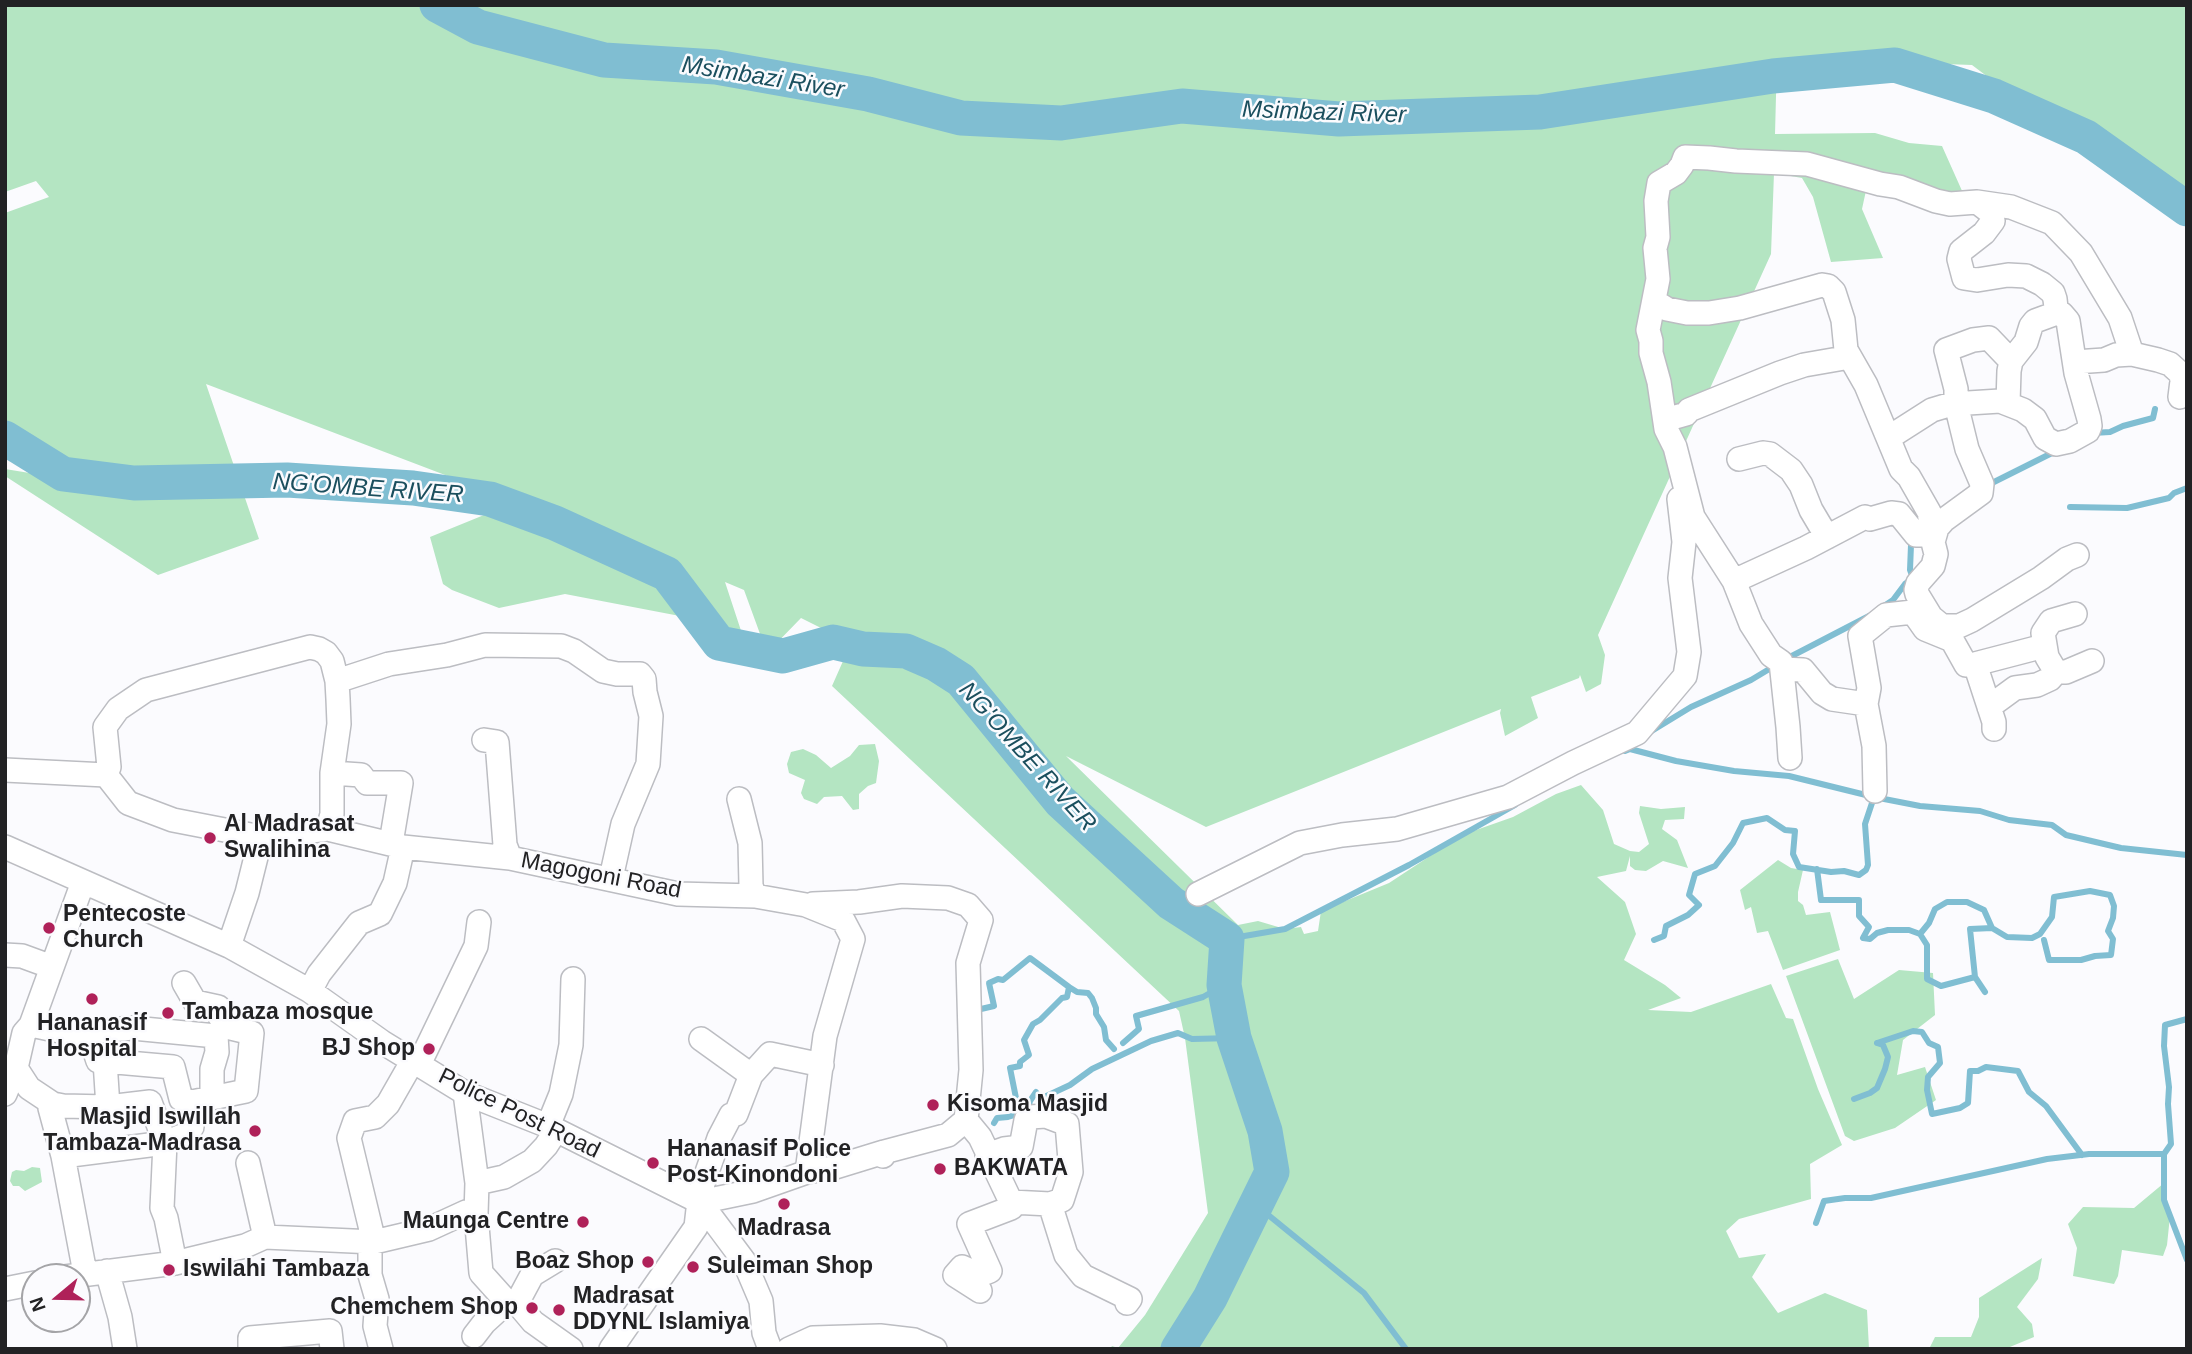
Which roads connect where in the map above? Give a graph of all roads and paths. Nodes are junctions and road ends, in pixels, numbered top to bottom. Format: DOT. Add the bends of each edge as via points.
graph roads {
  1 [pos="1977,202"];
  2 [pos="1654,301"];
  3 [pos="2053,314"];
  4 [pos="2132,354"];
  5 [pos="1850,357"];
  6 [pos="2011,361"];
  7 [pos="2075,362"];
  8 [pos="2180,397"];
  9 [pos="2008,402"];
  10 [pos="1956,404"];
  11 [pos="1665,420"];
  12 [pos="1888,435"];
  13 [pos="1675,447"];
  14 [pos="1740,458"];
  15 [pos="1828,537"];
  16 [pos="2077,555"];
  17 [pos="1734,582"];
  18 [pos="2075,614"];
  19 [pos="2044,646"];
  20 [pos="2092,661"];
  21 [pos="1975,664"];
  22 [pos="1783,669"];
  23 [pos="2056,672"];
  24 [pos="337,681"];
  25 [pos="1866,704"];
  26 [pos="484,740"];
  27 [pos="1790,758"];
  28 [pos="5,770"];
  29 [pos="332,773"];
  30 [pos="106,775"];
  31 [pos="1875,791"];
  32 [pos="739,799"];
  33 [pos="328,829"];
  34 [pos="261,836"];
  35 [pos="397,845"];
  36 [pos="5,847"];
  37 [pos="510,858"];
  38 [pos="611,878"];
  39 [pos="83,882"];
  40 [pos="1198,894"];
  41 [pos="755,896"];
  42 [pos="806,905"];
  43 [pos="480,922"];
  44 [pos="229,946"];
  45 [pos="5,955"];
  46 [pos="52,967"];
  47 [pos="573,979"];
  48 [pos="184,984"];
  49 [pos="310,991"];
  50 [pos="20,1030"];
  51 [pos="98,1031"];
  52 [pos="701,1039"];
  53 [pos="105,1061"];
  54 [pos="417,1062"];
  55 [pos="822,1065"];
  56 [pos="16,1068"];
  57 [pos="751,1075"];
  58 [pos="465,1093"];
  59 [pos="5,1094"];
  60 [pos="202,1100"];
  61 [pos="53,1104"];
  62 [pos="108,1107"];
  63 [pos="966,1120"];
  64 [pos="552,1129"];
  65 [pos="165,1143"];
  66 [pos="987,1155"];
  67 [pos="64,1156"];
  68 [pos="248,1163"];
  69 [pos="807,1172"];
  70 [pos="477,1184"];
  71 [pos="700,1202"];
  72 [pos="1011,1202"];
  73 [pos="1050,1204"];
  74 [pos="476,1214"];
  75 [pos="265,1237"];
  76 [pos="374,1242"];
  77 [pos="555,1261"];
  78 [pos="83,1263"];
  79 [pos="175,1263"];
  80 [pos="91,1273"];
  81 [pos="91,1281"];
  82 [pos="980,1291"];
  83 [pos="512,1303"];
  84 [pos="1127,1303"];
  85 [pos="474,1336"];
  86 [pos="125,1349"];
  87 [pos="250,1349"];
  88 [pos="332,1349"];
  89 [pos="381,1349"];
  90 [pos="571,1349"];
  91 [pos="611,1349"];
  92 [pos="770,1349"];
  93 [pos="789,1349"];
  94 [pos="935,1349"];
  1 -- 2 [label="street" via="1936,201 1807,164 1685,157 1675,173 1659,183 1657,191"];
  1 -- 3 [label="street" via="1990,212 1993,221 1961,251 1964,278 2026,276 2053,293"];
  1 -- 4 [label="street" via="2011,207 2052,223 2081,253 2120,318"];
  2 -- 5 [label="street" via="1667,309 1709,313 1828,286 1843,320"];
  2 -- 11 [label="street" via="1648,330"];
  3 -- 6 [label="street" via="2035,321"];
  3 -- 7 [label="street" via="2062,314 2068,321"];
  4 -- 7 [label="street"];
  4 -- 8 [label="street" via="2176,368 2182,381"];
  5 -- 11 [label="street" via="1780,373"];
  5 -- 12 [label="street"];
  6 -- 9 [label="street"];
  6 -- 10 [label="street" via="1989,338 1948,348"];
  7 -- 9 [label="street" via="2088,432 2056,444 2045,438 2035,419"];
  9 -- 10 [label="street"];
  10 -- 12 [label="street" via="1932,410"];
  10 -- 16 [label="street" via="1981,493 1944,520 1933,535 1933,566 1916,590 1931,617 1942,626 1959,626"];
  11 -- 13 [label="street"];
  12 -- 15 [label="street" via="1901,469 1928,512 1932,529 1916,535 1905,519 1891,513 1865,517"];
  13 -- 17 [label="street" via="1693,517"];
  13 -- 40 [label="street" via="1684,542 1680,578 1689,652 1685,676 1637,733 1508,797 1397,829 1300,843"];
  14 -- 15 [label="street" via="1770,454 1791,470"];
  15 -- 17 [label="street"];
  17 -- 22 [label="street" via="1751,624"];
  18 -- 19 [label="street" via="2051,621 2043,633"];
  19 -- 21 [label="street"];
  19 -- 23 [label="street"];
  20 -- 23 [label="street"];
  21 -- 23 [label="street" via="1992,718 2015,688 2037,685"];
  21 -- 25 [label="street" via="1966,665 1952,640 1925,629 1913,612 1890,613 1860,636 1869,688"];
  22 -- 25 [label="street" via="1803,670 1832,699"];
  22 -- 27 [label="street"];
  24 -- 29 [label="street" via="339,724"];
  24 -- 30 [label="street" via="326,653 310,647 146,690 118,709 105,727"];
  24 -- 38 [label="street" via="388,664 485,645 561,646 603,671 640,674 652,716 648,764 623,824"];
  25 -- 31 [label="street" via="1874,746"];
  26 -- 37 [label="street" via="497,742 505,845"];
  28 -- 30 [label="street"];
  29 -- 33 [label="street"];
  29 -- 35 [label="street" via="361,775 367,783 401,783"];
  30 -- 34 [label="street, Magogoni Road" via="128,803 173,820"];
  32 -- 41 [label="street" via="750,843"];
  33 -- 34 [label="street, Magogoni Road"];
  33 -- 35 [label="street, Magogoni Road"];
  34 -- 44 [label="street"];
  35 -- 37 [label="street, Magogoni Road"];
  35 -- 49 [label="street" via="395,883 380,914 359,923"];
  36 -- 39 [label="street, Police Post Road"];
  37 -- 38 [label="street, Magogoni Road"];
  38 -- 41 [label="street, Magogoni Road" via="678,894"];
  39 -- 44 [label="street, Police Post Road"];
  39 -- 46 [label="street"];
  41 -- 42 [label="street, Magogoni Road"];
  42 -- 55 [label="street, Magogoni Road" via="844,920 853,939 825,1036"];
  42 -- 63 [label="street" via="902,896 948,898 968,905 981,920 968,963 971,1070"];
  43 -- 54 [label="street" via="476,946"];
  44 -- 49 [label="street, Police Post Road"];
  45 -- 46 [label="street"];
  46 -- 50 [label="street"];
  47 -- 64 [label="street" via="571,1045"];
  48 -- 60 [label="street" via="195,1002 218,1007 220,1017 231,1028 251,1033 246,1091"];
  49 -- 54 [label="street, Police Post Road"];
  50 -- 51 [label="street" via="83,1036"];
  50 -- 56 [label="street"];
  51 -- 53 [label="street" via="95,1057"];
  51 -- 60 [label="street" via="134,1028 216,1036 217,1052"];
  52 -- 57 [label="street"];
  53 -- 60 [label="street" via="173,1067 181,1100"];
  53 -- 62 [label="street"];
  54 -- 58 [label="street, Police Post Road"];
  54 -- 76 [label="street" via="375,1117 355,1121 349,1138"];
  55 -- 57 [label="street" via="771,1054"];
  55 -- 69 [label="street, Magogoni Road"];
  56 -- 59 [label="street"];
  56 -- 61 [label="street" via="29,1088"];
  57 -- 71 [label="street" via="736,1114 731,1115 719,1138"];
  58 -- 64 [label="street, Police Post Road"];
  58 -- 70 [label="street"];
  60 -- 65 [label="street" via="187,1134"];
  61 -- 62 [label="street"];
  61 -- 67 [label="street" via="50,1108"];
  62 -- 65 [label="street" via="150,1102"];
  63 -- 66 [label="street"];
  63 -- 69 [label="street" via="948,1135"];
  64 -- 70 [label="street" via="546,1146 532,1161 504,1177"];
  64 -- 71 [label="street, Police Post Road"];
  65 -- 67 [label="street"];
  65 -- 79 [label="street" via="162,1208"];
  66 -- 72 [label="street"];
  66 -- 73 [label="street" via="1021,1147 1030,1117 1046,1116 1067,1124 1071,1172 1062,1200"];
  67 -- 78 [label="street"];
  68 -- 75 [label="street"];
  69 -- 71 [label="street"];
  70 -- 74 [label="street"];
  71 -- 91 [label="street" via="696,1227"];
  71 -- 92 [label="street" via="744,1261 761,1301"];
  72 -- 73 [label="street"];
  72 -- 82 [label="street" via="1011,1208 969,1224 990,1271 980,1275 962,1267 955,1275"];
  73 -- 84 [label="street" via="1066,1255 1083,1276 1130,1299"];
  74 -- 76 [label="street" via="467,1212 429,1229"];
  74 -- 83 [label="street" via="481,1273"];
  75 -- 76 [label="street"];
  75 -- 79 [label="street"];
  76 -- 89 [label="street" via="370,1275"];
  77 -- 83 [label="street" via="533,1275"];
  79 -- 80 [label="street"];
  81 -- 86 [label="street" via="120,1317"];
  83 -- 85 [label="street"];
  83 -- 90 [label="street"];
  87 -- 88 [label="street" via="250,1338 330,1331"];
  93 -- 94 [label="street" via="813,1338 880,1336 914,1340"];
}
